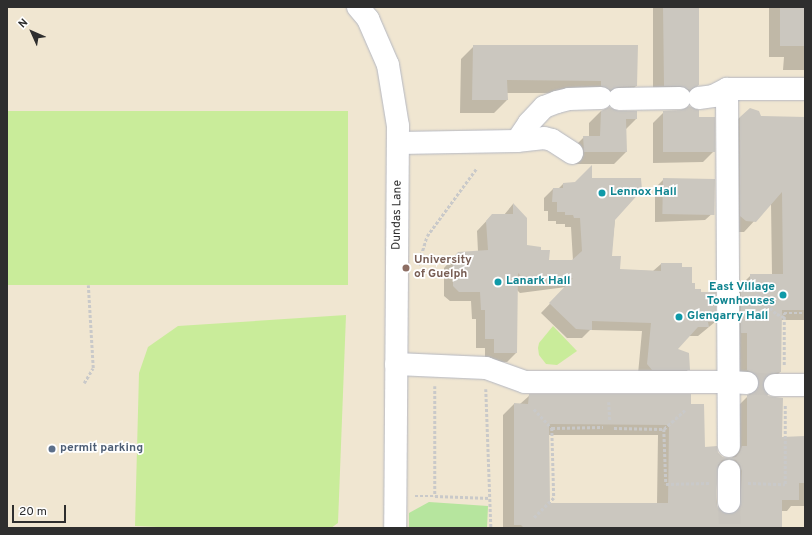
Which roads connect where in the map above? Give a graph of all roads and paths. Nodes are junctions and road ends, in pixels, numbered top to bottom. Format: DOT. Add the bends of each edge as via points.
graph roads {
  1 [pos="358,7"];
  2 [pos="727,89"];
  3 [pos="805,89"];
  4 [pos="517,141"];
  5 [pos="398,143"];
  6 [pos="572,153"];
  7 [pos="88,285"];
  8 [pos="756,294"];
  9 [pos="784,317"];
  10 [pos="396,364"];
  11 [pos="486,368"];
  12 [pos="84,382"];
  13 [pos="738,382"];
  14 [pos="775,385"];
  15 [pos="805,385"];
  16 [pos="534,409"];
  17 [pos="685,410"];
  18 [pos="603,427"];
  19 [pos="552,428"];
  20 [pos="664,429"];
  21 [pos="729,446"];
  22 [pos="729,471"];
  23 [pos="729,502"];
  24 [pos="534,518"];
  25 [pos="394,528"];
  26 [pos="491,528"];
  1 -- 5 [label="street, Dundas Lane" via="368,19 388,65 395,102"];
  2 -- 3 [label="street"];
  2 -- 4 [label="street" via="713,96 690,98 569,99 556,102 544,108 529,123"];
  2 -- 13 [label="street"];
  4 -- 5 [label="street"];
  4 -- 6 [label="street" via="544,138 552,140"];
  5 -- 10 [label="street, Dundas Lane"];
  7 -- 12 [label="path" via="93,368"];
  8 -- 9 [label="path" via="777,314"];
  10 -- 11 [label="street"];
  10 -- 25 [label="street, Dundas Lane"];
  11 -- 13 [label="street" via="525,382"];
  11 -- 26 [label="path"];
  13 -- 21 [label="street"];
  14 -- 15 [label="street"];
  16 -- 19 [label="path"];
  17 -- 20 [label="path"];
  18 -- 19 [label="path"];
  19 -- 24 [label="path" via="554,498"];
  22 -- 23 [label="street"];
}
